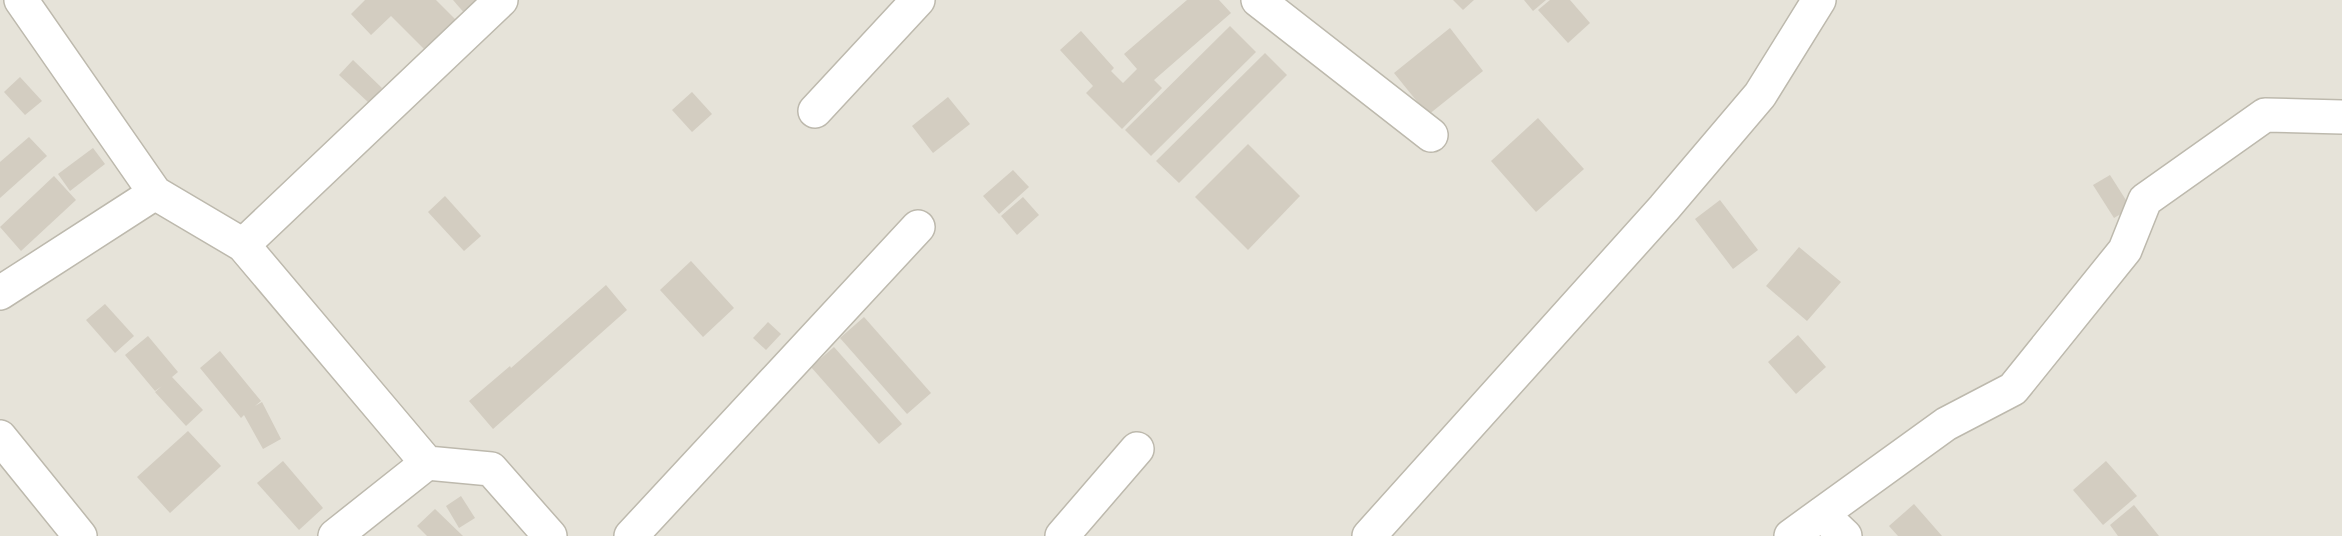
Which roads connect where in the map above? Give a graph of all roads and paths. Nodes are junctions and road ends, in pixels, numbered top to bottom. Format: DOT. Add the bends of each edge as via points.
graph roads {
  1 [pos="21,0"];
  2 [pos="501,0"];
  3 [pos="918,0"];
  4 [pos="1258,0"];
  5 [pos="1819,0"];
  6 [pos="815,111"];
  7 [pos="2342,117"];
  8 [pos="1431,135"];
  9 [pos="155,193"];
  10 [pos="918,227"];
  11 [pos="243,244"];
  12 [pos="0,293"];
  13 [pos="0,437"];
  14 [pos="1137,449"];
  15 [pos="427,463"];
  16 [pos="1833,525"];
  17 [pos="80,536"];
  18 [pos="335,536"];
  19 [pos="550,536"];
  20 [pos="631,536"];
  21 [pos="1062,536"];
  22 [pos="1369,536"];
  23 [pos="1791,536"];
  1 -- 9 [label="street"];
  2 -- 11 [label="street"];
  3 -- 6 [label="street"];
  4 -- 8 [label="street"];
  5 -- 22 [label="street" via="1760,96"];
  7 -- 16 [label="street" via="2265,115 2145,200 2125,250 2013,389 1946,424"];
  9 -- 11 [label="street"];
  9 -- 12 [label="street"];
  10 -- 20 [label="street"];
  11 -- 15 [label="street"];
  13 -- 17 [label="street"];
  14 -- 21 [label="street"];
  15 -- 18 [label="street"];
  15 -- 19 [label="street" via="491,469"];
  16 -- 23 [label="street"];
}
